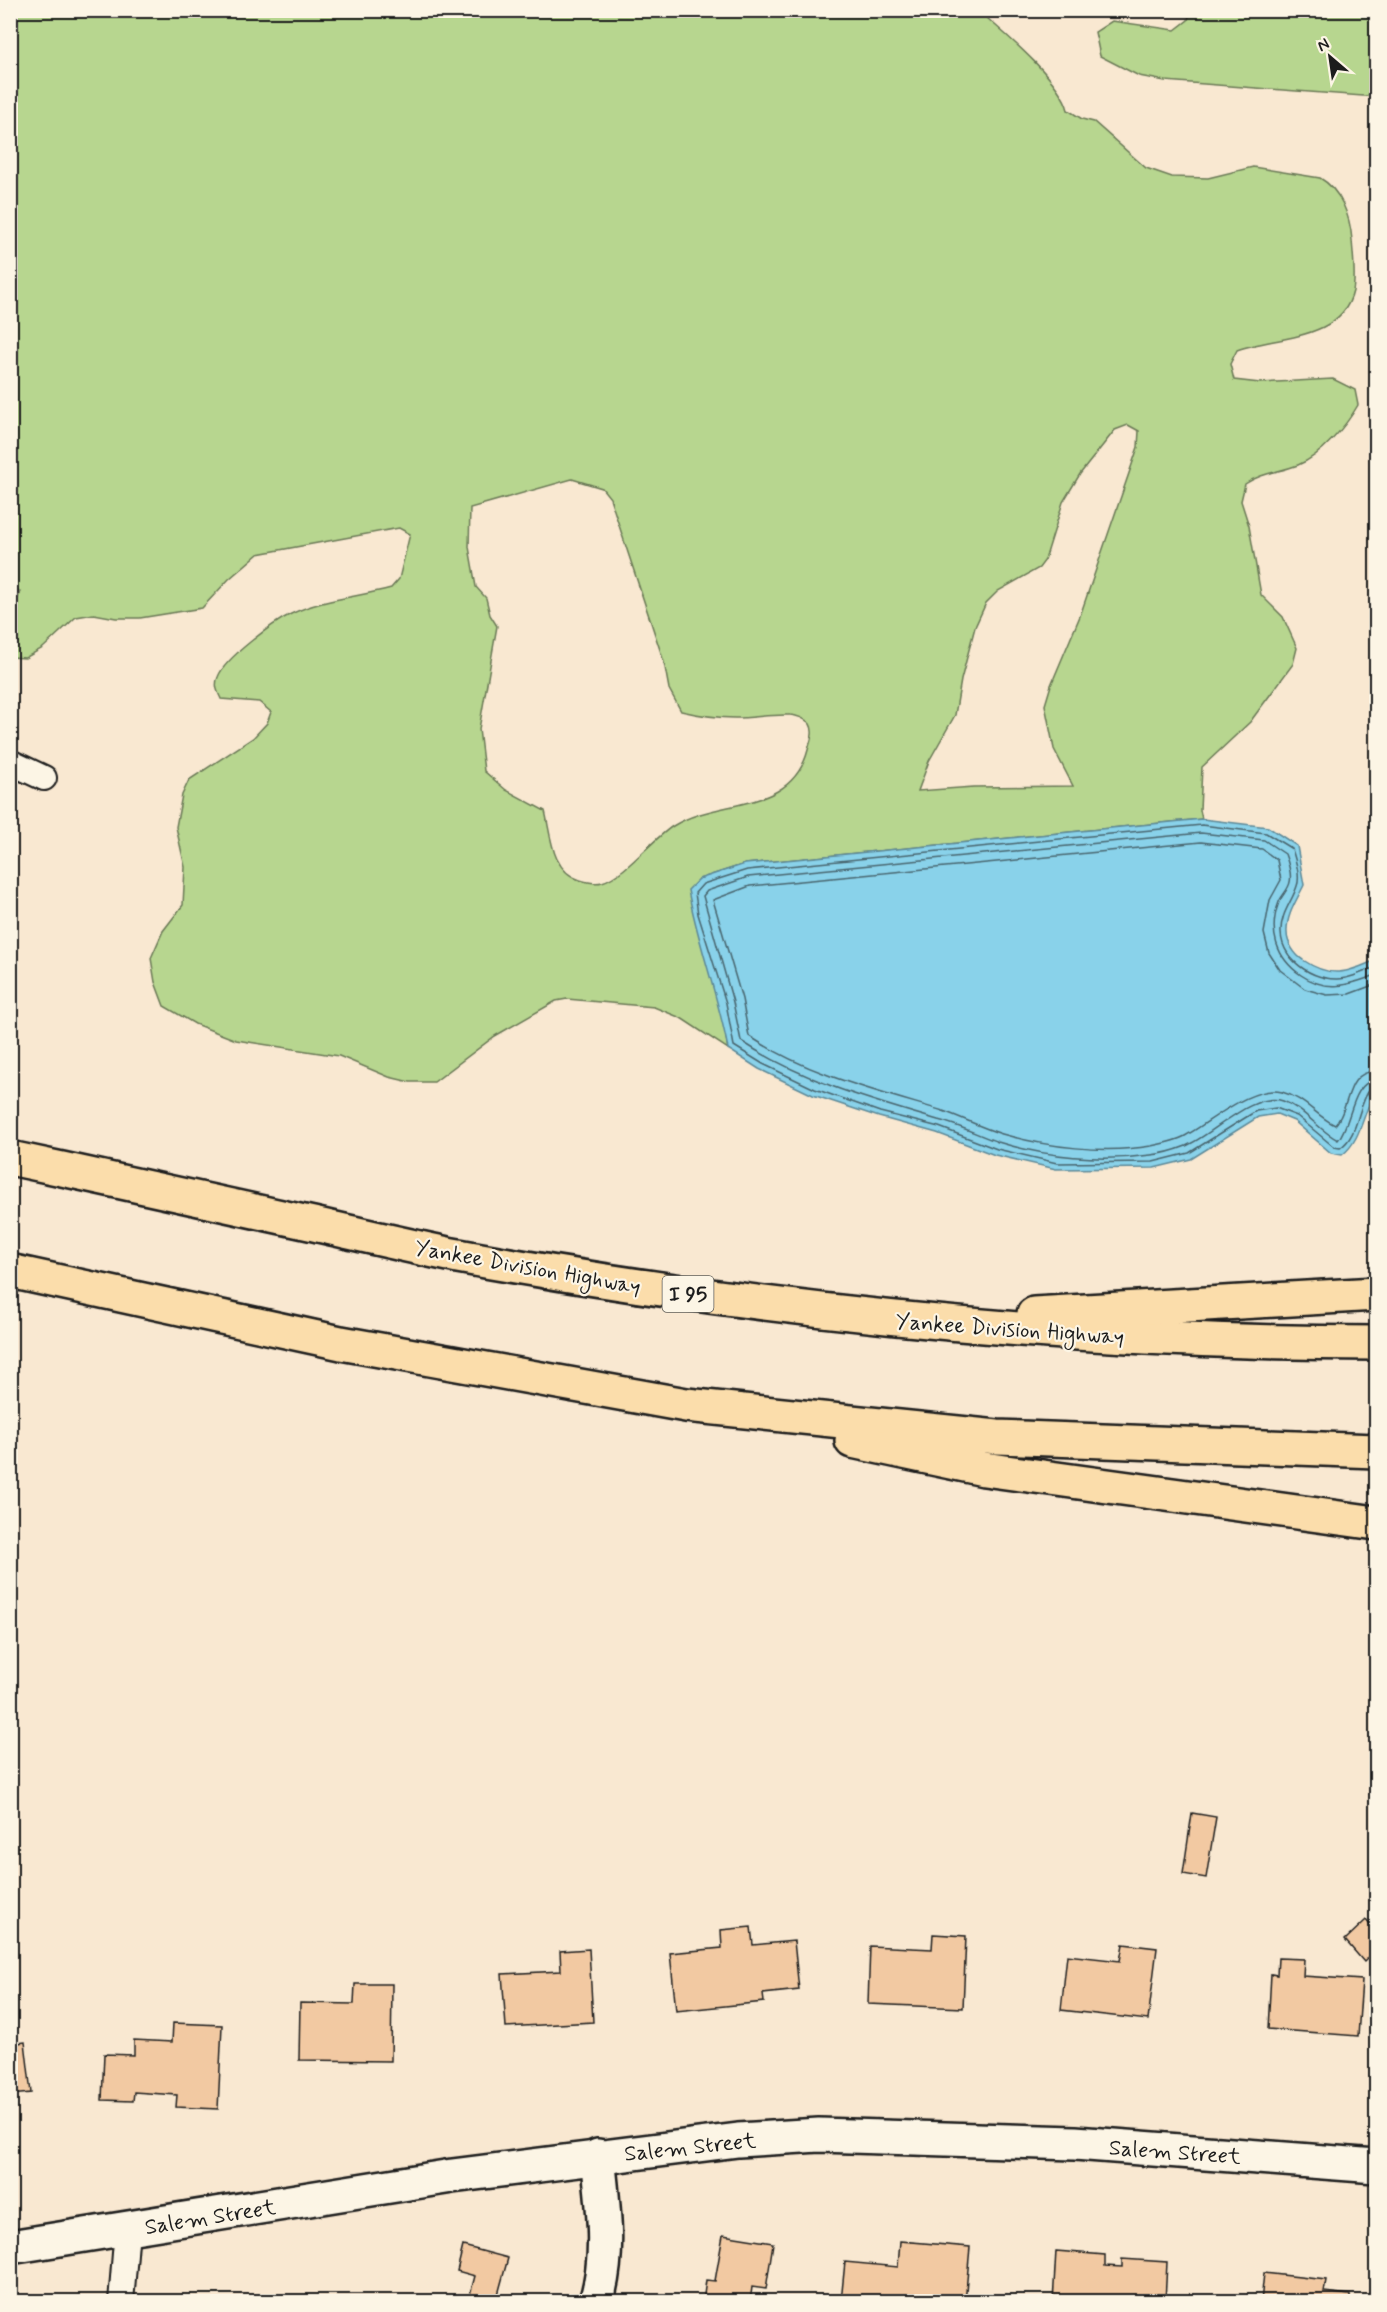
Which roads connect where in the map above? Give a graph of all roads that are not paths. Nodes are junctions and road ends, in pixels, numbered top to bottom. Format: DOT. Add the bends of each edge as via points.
graph roads {
  1 [pos="10,762"];
  2 [pos="44,778"];
  3 [pos="10,1158"];
  4 [pos="10,1271"];
  5 [pos="1377,1294"];
  6 [pos="908,1321"];
  7 [pos="1377,1343"];
  8 [pos="686,1405"];
  9 [pos="1377,1451"];
  10 [pos="1377,1523"];
  11 [pos="598,2156"];
  12 [pos="1377,2166"];
  13 [pos="127,2229"];
  14 [pos="10,2247"];
  15 [pos="121,2301"];
  16 [pos="596,2301"];
  1 -- 2 [label="lane"];
  3 -- 6 [label="highway, Yankee Division Highway / I 95" via="456,1255 720,1299"];
  4 -- 8 [label="highway" via="341,1342"];
  5 -- 6 [label="highway"];
  6 -- 7 [label="highway, Yankee Division Highway / I 95" via="1099,1336"];
  8 -- 9 [label="highway" via="997,1437"];
  8 -- 10 [label="highway" via="984,1469"];
  11 -- 12 [label="main road, Salem Street" via="819,2135 1075,2143"];
  11 -- 13 [label="main road, Salem Street"];
  11 -- 16 [label="main road" via="606,2248"];
  13 -- 14 [label="main road, Salem Street"];
  13 -- 15 [label="lane"];
}
